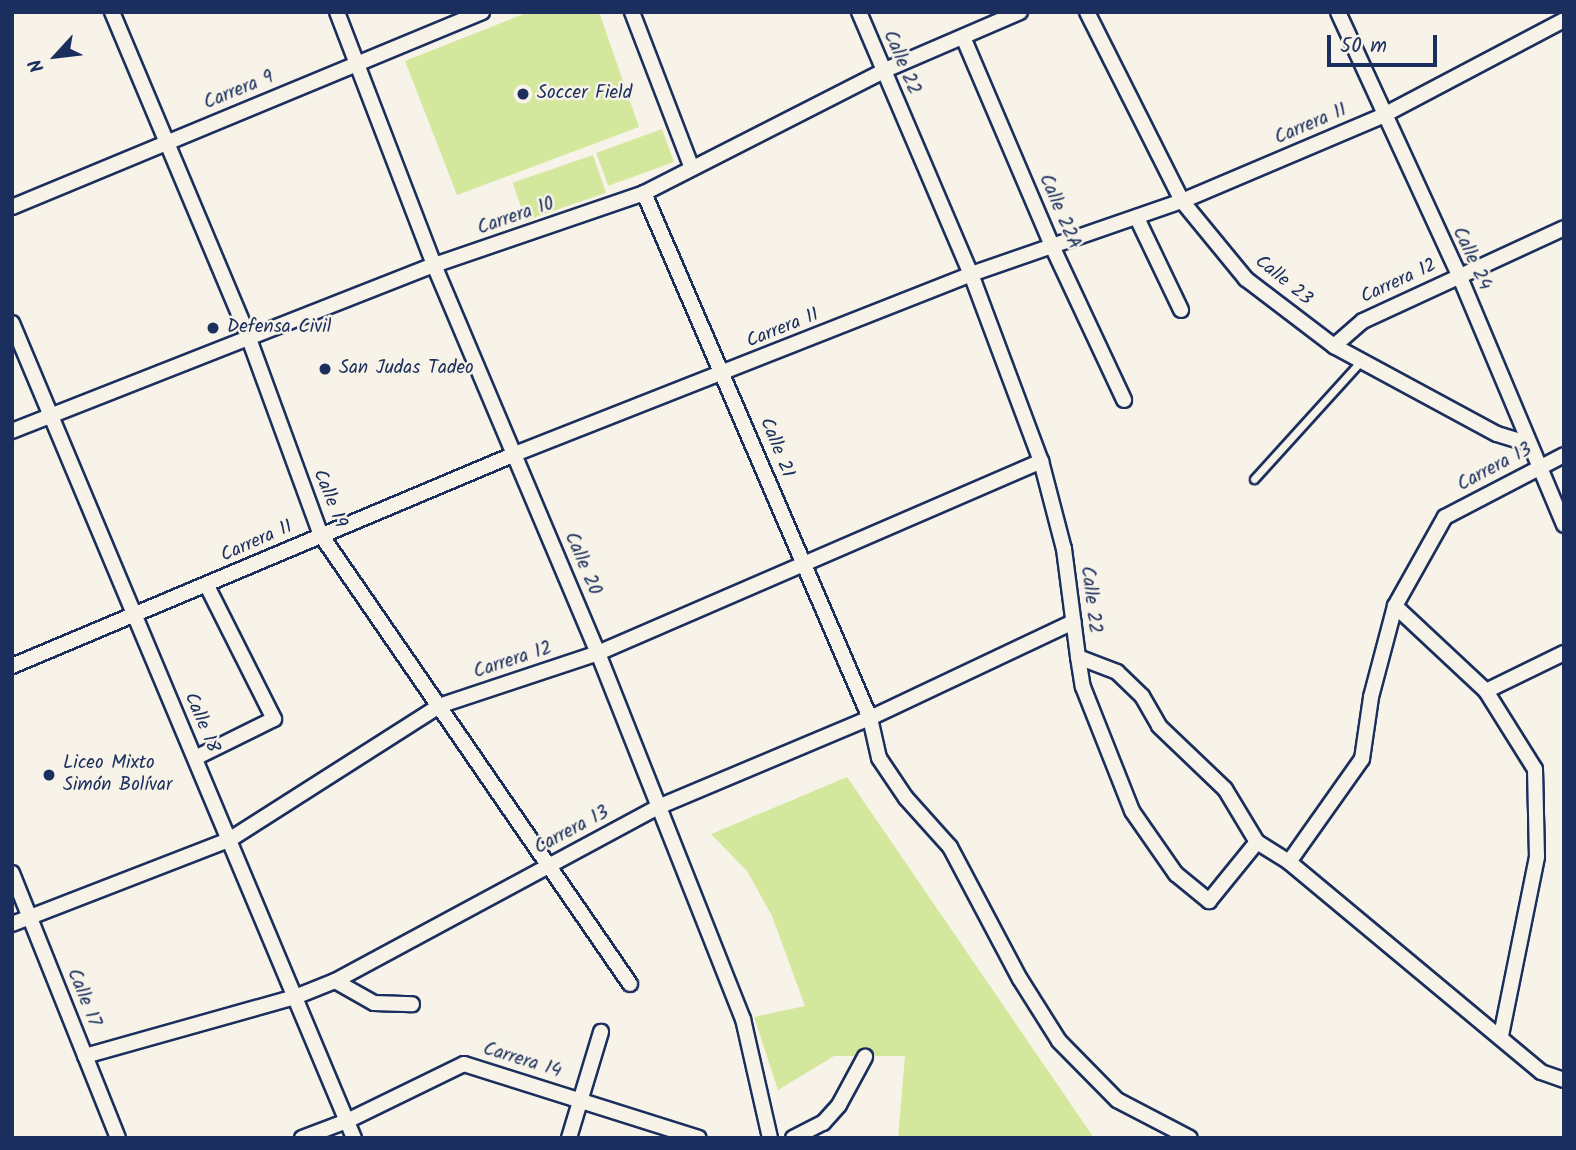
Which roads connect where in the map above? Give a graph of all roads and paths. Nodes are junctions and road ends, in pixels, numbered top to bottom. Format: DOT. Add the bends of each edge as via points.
graph roads {
  1 [pos="112,12"];
  2 [pos="337,12"];
  3 [pos="482,12"];
  4 [pos="632,12"];
  5 [pos="859,12"];
  6 [pos="1020,12"];
  7 [pos="1087,12"];
  8 [pos="1338,12"];
  9 [pos="1564,20"];
  10 [pos="963,37"];
  11 [pos="357,63"];
  12 [pos="883,71"];
  13 [pos="1382,116"];
  14 [pos="165,142"];
  15 [pos="692,168"];
  16 [pos="644,193"];
  17 [pos="1182,201"];
  18 [pos="12,207"];
  19 [pos="1138,218"];
  20 [pos="1564,228"];
  21 [pos="1052,246"];
  22 [pos="434,265"];
  23 [pos="971,274"];
  24 [pos="1459,275"];
  25 [pos="1181,310"];
  26 [pos="12,323"];
  27 [pos="248,336"];
  28 [pos="1334,346"];
  29 [pos="1362,361"];
  30 [pos="725,374"];
  31 [pos="1124,400"];
  32 [pos="51,415"];
  33 [pos="12,431"];
  34 [pos="1530,444"];
  35 [pos="515,454"];
  36 [pos="1564,455"];
  37 [pos="1041,461"];
  38 [pos="1539,466"];
  39 [pos="1254,479"];
  40 [pos="1564,525"];
  41 [pos="321,535"];
  42 [pos="802,564"];
  43 [pos="207,586"];
  44 [pos="1395,606"];
  45 [pos="136,618"];
  46 [pos="1073,622"];
  47 [pos="598,653"];
  48 [pos="1564,653"];
  49 [pos="1078,657"];
  50 [pos="12,666"];
  51 [pos="1486,691"];
  52 [pos="439,706"];
  53 [pos="870,718"];
  54 [pos="195,758"];
  55 [pos="658,807"];
  56 [pos="229,840"];
  57 [pos="1257,842"];
  58 [pos="1289,862"];
  59 [pos="547,866"];
  60 [pos="12,873"];
  61 [pos="30,918"];
  62 [pos="12,924"];
  63 [pos="335,981"];
  64 [pos="630,984"];
  65 [pos="295,997"];
  66 [pos="412,1004"];
  67 [pos="601,1032"];
  68 [pos="1501,1036"];
  69 [pos="85,1055"];
  70 [pos="865,1057"];
  71 [pos="1564,1080"];
  72 [pos="579,1099"];
  73 [pos="347,1121"];
  74 [pos="118,1138"];
  75 [pos="302,1138"];
  76 [pos="354,1138"];
  77 [pos="569,1138"];
  78 [pos="699,1138"];
  79 [pos="770,1138"];
  80 [pos="793,1138"];
  81 [pos="1190,1138"];
  1 -- 14 [label="street, Calle 19"];
  2 -- 11 [label="street, Calle 20"];
  3 -- 11 [label="street, Carrera 9"];
  4 -- 15 [label="street"];
  5 -- 12 [label="street, Calle 22"];
  6 -- 10 [label="street, Carrera 10"];
  7 -- 17 [label="street, Calle 23"];
  8 -- 13 [label="street, Calle 24"];
  9 -- 13 [label="street, Carrera 11"];
  10 -- 12 [label="street, Carrera 10"];
  10 -- 21 [label="street, Calle 22A"];
  11 -- 14 [label="street, Carrera 9"];
  11 -- 22 [label="street, Calle 20"];
  12 -- 15 [label="street, Carrera 10"];
  12 -- 23 [label="street, Calle 22"];
  13 -- 17 [label="street, Carrera 11"];
  13 -- 24 [label="street, Calle 24"];
  14 -- 18 [label="street, Carrera 9"];
  14 -- 27 [label="street, Calle 19"];
  15 -- 16 [label="street, Carrera 10"];
  16 -- 22 [label="street, Carrera 10"];
  16 -- 30 [label="street, Calle 21"];
  17 -- 19 [label="street, Carrera 11"];
  17 -- 28 [label="street, Calle 23" via="1246,279"];
  19 -- 21 [label="street, Carrera 11"];
  19 -- 25 [label="street"];
  20 -- 24 [label="street, Carrera 12"];
  21 -- 23 [label="street, Carrera 11"];
  21 -- 31 [label="street, Calle 22A"];
  22 -- 27 [label="street, Carrera 10"];
  22 -- 35 [label="street, Calle 20"];
  23 -- 30 [label="street, Carrera 11"];
  23 -- 37 [label="street, Calle 22"];
  24 -- 28 [label="street, Carrera 12" via="1363,321"];
  24 -- 34 [label="street, Calle 24"];
  26 -- 32 [label="street, Calle 18"];
  27 -- 32 [label="street, Carrera 10"];
  27 -- 41 [label="street, Calle 19"];
  28 -- 29 [label="street, Calle 23"];
  29 -- 34 [label="street, Calle 23" via="1497,434"];
  29 -- 39 [label="lane"];
  30 -- 35 [label="street, Carrera 11"];
  30 -- 42 [label="street, Calle 21"];
  32 -- 33 [label="street, Carrera 10"];
  32 -- 45 [label="street, Calle 18"];
  34 -- 38 [label="street, Calle 24"];
  35 -- 41 [label="street, Carrera 11"];
  35 -- 47 [label="street, Calle 20"];
  36 -- 38 [label="street, Carrera 13"];
  37 -- 42 [label="street, Carrera 12"];
  37 -- 46 [label="street, Calle 22" via="1064,549"];
  38 -- 40 [label="street, Calle 24"];
  38 -- 44 [label="street, Carrera 13" via="1445,517"];
  41 -- 43 [label="street, Carrera 11"];
  41 -- 52 [label="street, Calle 19"];
  42 -- 47 [label="street, Carrera 12"];
  42 -- 53 [label="street, Calle 21"];
  43 -- 45 [label="street, Carrera 11"];
  43 -- 54 [label="street" via="274,719"];
  44 -- 51 [label="street"];
  44 -- 58 [label="street" via="1371,698 1362,759"];
  45 -- 50 [label="street, Carrera 11"];
  45 -- 54 [label="street, Calle 18"];
  46 -- 49 [label="street, Calle 22"];
  46 -- 53 [label="street, Carrera 13"];
  47 -- 52 [label="street, Carrera 12"];
  47 -- 55 [label="street, Calle 20"];
  48 -- 51 [label="street"];
  49 -- 57 [label="street, Calle 22" via="1117,672 1142,696 1159,726 1225,789"];
  49 -- 57 [label="street" via="1083,687 1132,811 1176,874 1209,901"];
  51 -- 68 [label="street" via="1535,769 1537,857"];
  52 -- 56 [label="street, Carrera 12"];
  52 -- 59 [label="street, Calle 19"];
  53 -- 55 [label="street, Carrera 13"];
  53 -- 81 [label="street, Calle 21" via="879,758 906,798 950,847 1020,979 1059,1041 1117,1100"];
  54 -- 56 [label="street, Calle 18"];
  55 -- 59 [label="street, Carrera 13"];
  55 -- 79 [label="street, Calle 20" via="743,1019"];
  56 -- 61 [label="street, Carrera 12"];
  56 -- 65 [label="street, Calle 18"];
  57 -- 58 [label="street, Calle 22"];
  58 -- 68 [label="street, Calle 22"];
  59 -- 63 [label="street, Carrera 13"];
  59 -- 64 [label="street, Calle 19"];
  60 -- 61 [label="street, Calle 17"];
  61 -- 62 [label="street, Carrera 12"];
  61 -- 69 [label="street, Calle 17"];
  63 -- 65 [label="street, Carrera 13"];
  63 -- 66 [label="street" via="374,1003"];
  65 -- 69 [label="street, Carrera 13"];
  65 -- 73 [label="street, Calle 18"];
  67 -- 72 [label="street"];
  68 -- 71 [label="street, Calle 22" via="1541,1072"];
  69 -- 74 [label="street, Calle 17"];
  70 -- 80 [label="street" via="839,1105 822,1123"];
  72 -- 73 [label="street, Carrera 14" via="464,1064"];
  72 -- 77 [label="street"];
  72 -- 78 [label="street, Carrera 14"];
  73 -- 75 [label="street, Carrera 14"];
  73 -- 76 [label="street, Calle 18"];
}
